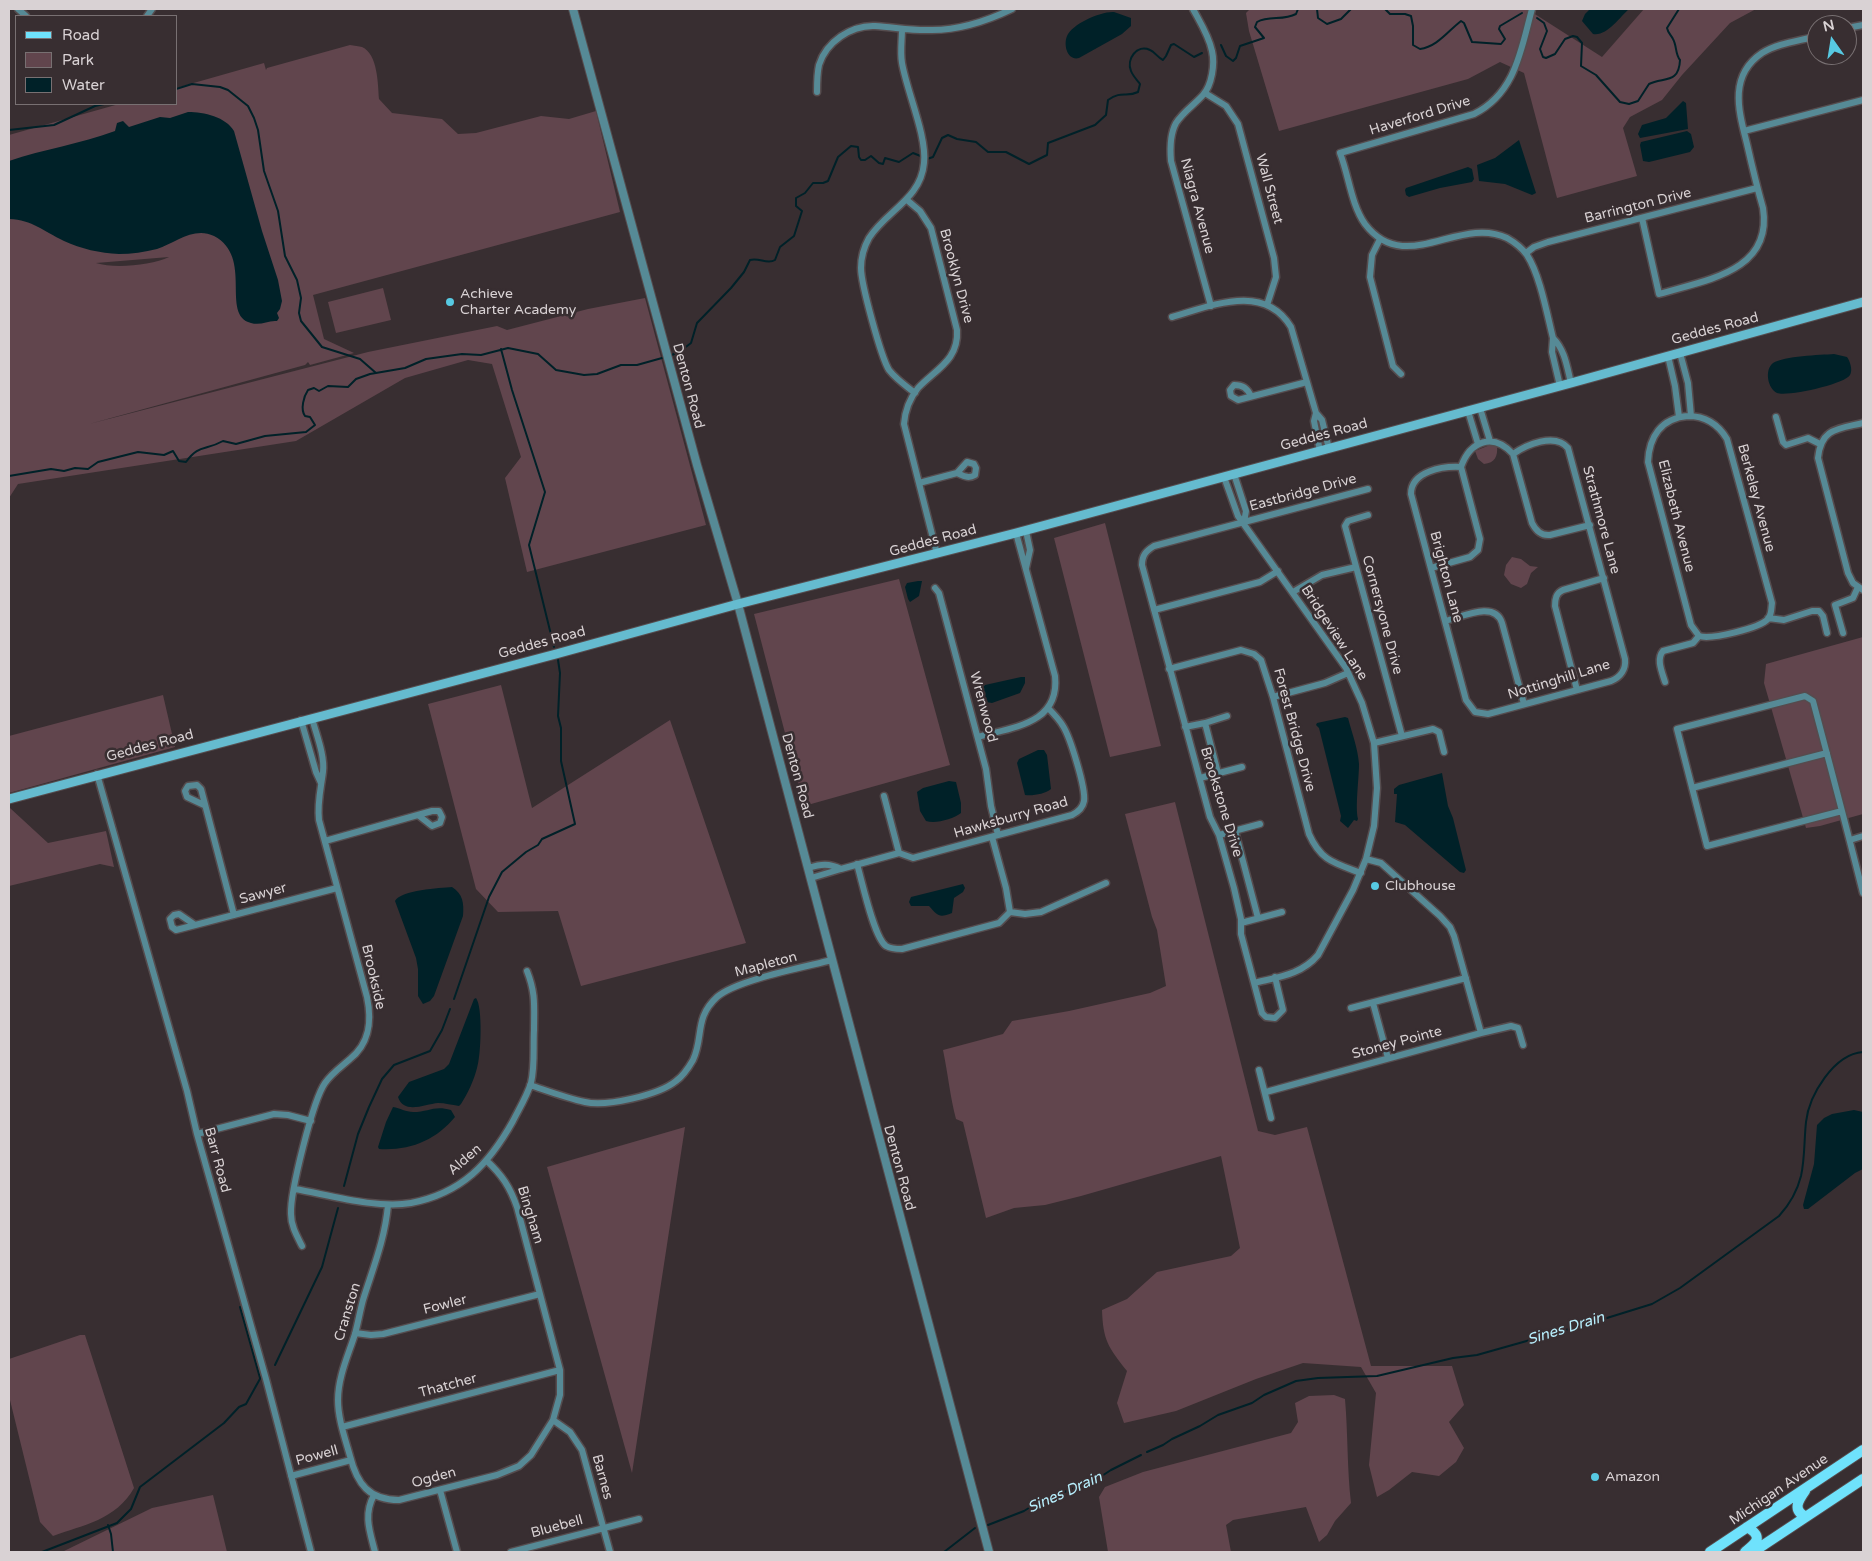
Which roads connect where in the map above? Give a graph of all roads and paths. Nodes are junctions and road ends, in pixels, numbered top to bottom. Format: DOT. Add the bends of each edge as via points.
graph roads {
  1 [pos="574,9"];
  2 [pos="1012,9"];
  3 [pos="1193,9"];
  4 [pos="1532,9"];
  5 [pos="902,29"];
  6 [pos="1807,39"];
  7 [pos="817,92"];
  8 [pos="1205,93"];
  9 [pos="1863,100"];
  10 [pos="1744,131"];
  11 [pos="1758,188"];
  12 [pos="907,200"];
  13 [pos="1642,218"];
  14 [pos="1380,239"];
  15 [pos="1526,253"];
  16 [pos="1863,302"];
  17 [pos="1267,305"];
  18 [pos="1211,306"];
  19 [pos="1172,316"];
  20 [pos="1553,338"];
  21 [pos="1680,353"];
  22 [pos="1668,356"];
  23 [pos="1401,374"];
  24 [pos="1307,382"];
  25 [pos="1571,384"];
  26 [pos="1560,386"];
  27 [pos="915,393"];
  28 [pos="1251,396"];
  29 [pos="1480,408"];
  30 [pos="1468,411"];
  31 [pos="1316,413"];
  32 [pos="1685,416"];
  33 [pos="1776,417"];
  34 [pos="1863,422"];
  35 [pos="1483,443"];
  36 [pos="1820,445"];
  37 [pos="1329,449"];
  38 [pos="1320,451"];
  39 [pos="1512,454"];
  40 [pos="1461,467"];
  41 [pos="958,473"];
  42 [pos="1234,474"];
  43 [pos="1224,477"];
  44 [pos="919,483"];
  45 [pos="1368,489"];
  46 [pos="1368,515"];
  47 [pos="1244,522"];
  48 [pos="1590,525"];
  49 [pos="1026,531"];
  50 [pos="1016,533"];
  51 [pos="1154,546"];
  52 [pos="937,554"];
  53 [pos="1356,567"];
  54 [pos="1431,568"];
  55 [pos="1026,569"];
  56 [pos="1278,571"];
  57 [pos="1604,578"];
  58 [pos="935,588"];
  59 [pos="1861,589"];
  60 [pos="1293,592"];
  61 [pos="738,604"];
  62 [pos="1154,610"];
  63 [pos="1770,616"];
  64 [pos="1445,621"];
  65 [pos="1827,633"];
  66 [pos="1843,633"];
  67 [pos="1699,636"];
  68 [pos="1626,658"];
  69 [pos="1169,669"];
  70 [pos="1348,673"];
  71 [pos="1665,682"];
  72 [pos="1577,690"];
  73 [pos="1273,697"];
  74 [pos="1524,704"];
  75 [pos="1048,708"];
  76 [pos="1488,714"];
  77 [pos="1227,716"];
  78 [pos="312,718"];
  79 [pos="301,720"];
  80 [pos="1205,723"];
  81 [pos="1185,728"];
  82 [pos="1402,736"];
  83 [pos="978,737"];
  84 [pos="1374,743"];
  85 [pos="1444,752"];
  86 [pos="1827,753"];
  87 [pos="1242,767"];
  88 [pos="1218,773"];
  89 [pos="97,774"];
  90 [pos="1200,778"];
  91 [pos="321,783"];
  92 [pos="1692,788"];
  93 [pos="884,796"];
  94 [pos="9,799"];
  95 [pos="204,805"];
  96 [pos="1842,811"];
  97 [pos="418,816"];
  98 [pos="1260,824"];
  99 [pos="1235,831"];
  100 [pos="1219,835"];
  101 [pos="995,836"];
  102 [pos="1863,836"];
  103 [pos="325,840"];
  104 [pos="1850,840"];
  105 [pos="900,853"];
  106 [pos="1366,859"];
  107 [pos="857,864"];
  108 [pos="808,868"];
  109 [pos="841,869"];
  110 [pos="1361,873"];
  111 [pos="811,878"];
  112 [pos="1106,883"];
  113 [pos="337,888"];
  114 [pos="1863,893"];
  115 [pos="1010,912"];
  116 [pos="1282,912"];
  117 [pos="234,915"];
  118 [pos="1258,918"];
  119 [pos="1241,923"];
  120 [pos="195,925"];
  121 [pos="832,960"];
  122 [pos="527,971"];
  123 [pos="1275,977"];
  124 [pos="1466,978"];
  125 [pos="1254,983"];
  126 [pos="1373,1002"];
  127 [pos="1351,1008"];
  128 [pos="1481,1033"];
  129 [pos="1523,1045"];
  130 [pos="1388,1058"];
  131 [pos="1259,1070"];
  132 [pos="530,1086"];
  133 [pos="1266,1092"];
  134 [pos="1271,1118"];
  135 [pos="311,1121"];
  136 [pos="197,1134"];
  137 [pos="487,1161"];
  138 [pos="295,1189"];
  139 [pos="388,1204"];
  140 [pos="302,1246"];
  141 [pos="540,1294"];
  142 [pos="355,1332"];
  143 [pos="560,1370"];
  144 [pos="553,1420"];
  145 [pos="342,1427"];
  146 [pos="1863,1450"];
  147 [pos="351,1460"];
  148 [pos="291,1476"];
  149 [pos="1863,1479"];
  150 [pos="1808,1486"];
  151 [pos="440,1490"];
  152 [pos="374,1495"];
  153 [pos="1806,1517"];
  154 [pos="638,1518"];
  155 [pos="1747,1527"];
  156 [pos="603,1528"];
  157 [pos="311,1552"];
  158 [pos="376,1552"];
  159 [pos="457,1552"];
  160 [pos="511,1552"];
  161 [pos="610,1552"];
  162 [pos="989,1552"];
  163 [pos="1710,1552"];
  164 [pos="1745,1552"];
  165 [pos="1752,1552"];
  1 -- 61 [label="street, Denton Road"];
  2 -- 5 [label="street" via="957,28"];
  3 -- 8 [label="street" via="1212,54 1211,78"];
  4 -- 14 [label="street, Haverford Drive" via="1513,74 1491,103 1474,114 1340,153 1359,214"];
  5 -- 7 [label="street" via="863,27 839,38 821,62"];
  5 -- 12 [label="street" via="901,62 924,162 920,182"];
  6 -- 10 [label="street" via="1774,47 1749,66 1738,92"];
  8 -- 17 [label="street, Wall Street" via="1226,106 1238,124 1274,258 1276,277"];
  8 -- 18 [label="street, Niagra Avenue" via="1175,125 1171,161"];
  9 -- 10 [label="street"];
  10 -- 11 [label="street"];
  11 -- 13 [label="street, Barrington Drive"];
  11 -- 13 [label="street" via="1764,226 1759,245 1747,261 1731,272 1660,294"];
  12 -- 27 [label="street, Brooklyn Drive" via="920,211 930,228 958,336 949,358"];
  12 -- 27 [label="street" via="868,240 861,268 884,360 894,376"];
  13 -- 15 [label="street, Barrington Drive" via="1548,242"];
  14 -- 15 [label="street" via="1398,246 1414,247 1468,233 1487,232 1512,241"];
  14 -- 23 [label="street" via="1371,261 1371,286 1393,366"];
  15 -- 20 [label="street" via="1534,269"];
  16 -- 21 [label="main road, Geddes Road"];
  17 -- 18 [label="street" via="1242,299"];
  17 -- 24 [label="street" via="1291,326"];
  18 -- 19 [label="street"];
  20 -- 25 [label="street" via="1563,354"];
  20 -- 26 [label="street" via="1552,352"];
  21 -- 22 [label="main road, Geddes Road"];
  21 -- 32 [label="street" via="1688,383"];
  22 -- 25 [label="main road, Geddes Road"];
  22 -- 32 [label="street"];
  24 -- 28 [label="street"];
  24 -- 31 [label="street"];
  25 -- 26 [label="main road, Geddes Road"];
  26 -- 29 [label="main road, Geddes Road"];
  27 -- 44 [label="street, Brooklyn Drive" via="906,410 904,424"];
  29 -- 30 [label="main road, Geddes Road"];
  29 -- 35 [label="street"];
  30 -- 35 [label="street"];
  30 -- 37 [label="main road, Geddes Road"];
  31 -- 37 [label="street" via="1322,420"];
  31 -- 38 [label="street" via="1314,421"];
  32 -- 63 [label="street, Berkeley Avenue" via="1709,420 1727,439 1772,603"];
  32 -- 67 [label="street, Elizabeth Avenue" via="1666,423 1654,436 1648,462 1691,625"];
  33 -- 36 [label="street" via="1786,445 1808,438"];
  34 -- 36 [label="street" via="1825,435"];
  35 -- 39 [label="street" via="1506,446"];
  35 -- 40 [label="street" via="1467,454"];
  36 -- 59 [label="street" via="1818,458 1848,572"];
  37 -- 38 [label="main road, Geddes Road"];
  38 -- 42 [label="main road, Geddes Road"];
  39 -- 48 [label="street" via="1538,533 1550,535"];
  39 -- 48 [label="street, Strathmore Lane" via="1547,440 1565,444"];
  40 -- 54 [label="street" via="1480,545 1472,556"];
  40 -- 54 [label="street, Brighton Lane" via="1451,466 1426,473 1412,484 1412,497"];
  41 -- 44 [label="street"];
  42 -- 43 [label="main road, Geddes Road"];
  42 -- 47 [label="street, Bridgeview Lane" via="1246,510"];
  43 -- 47 [label="street, Bridgeview Lane" via="1238,516"];
  43 -- 49 [label="main road, Geddes Road"];
  44 -- 52 [label="street, Brooklyn Drive"];
  45 -- 47 [label="street, Eastbridge Drive"];
  46 -- 53 [label="street, Cornersyone Drive" via="1345,524"];
  47 -- 51 [label="street, Eastbridge Drive"];
  47 -- 56 [label="street, Bridgeview Lane"];
  48 -- 57 [label="street, Strathmore Lane"];
  49 -- 50 [label="main road, Geddes Road"];
  49 -- 55 [label="street" via="1030,550"];
  50 -- 52 [label="main road, Geddes Road"];
  50 -- 55 [label="street"];
  51 -- 62 [label="street, Brookstone Drive" via="1144,553 1142,562"];
  52 -- 61 [label="main road, Geddes Road"];
  53 -- 60 [label="street" via="1322,575"];
  53 -- 82 [label="street, Cornersyone Drive"];
  54 -- 64 [label="street, Brighton Lane"];
  55 -- 75 [label="street" via="1055,676"];
  56 -- 60 [label="street, Bridgeview Lane"];
  56 -- 62 [label="street" via="1260,582"];
  57 -- 68 [label="street, Strathmore Lane"];
  57 -- 72 [label="street" via="1563,590 1555,598"];
  58 -- 83 [label="street, Wrenwood"];
  59 -- 66 [label="street" via="1853,598 1835,605"];
  60 -- 70 [label="street, Bridgeview Lane"];
  61 -- 78 [label="main road, Geddes Road"];
  61 -- 108 [label="street, Denton Road"];
  62 -- 69 [label="street, Brookstone Drive"];
  63 -- 65 [label="street" via="1784,620 1819,611"];
  63 -- 67 [label="street" via="1762,624 1712,638"];
  64 -- 74 [label="street" via="1486,610 1497,614"];
  64 -- 76 [label="street, Brighton Lane" via="1466,700 1475,712"];
  67 -- 71 [label="street" via="1693,643 1660,654"];
  68 -- 72 [label="street, Nottinghill Lane" via="1625,669 1615,679"];
  69 -- 73 [label="street, Forest Bridge Drive" via="1245,651 1254,654 1263,664"];
  69 -- 81 [label="street, Brookstone Drive"];
  70 -- 73 [label="street" via="1325,684"];
  70 -- 84 [label="street, Bridgeview Lane" via="1362,702"];
  72 -- 74 [label="street, Nottinghill Lane"];
  73 -- 110 [label="street, Forest Bridge Drive" via="1314,846 1331,862"];
  74 -- 76 [label="street, Nottinghill Lane"];
  75 -- 83 [label="street" via="1029,723"];
  75 -- 101 [label="street, Hawksburry Road" via="1068,734 1084,790 1083,804 1072,815"];
  77 -- 80 [label="street"];
  78 -- 79 [label="main road, Geddes Road"];
  78 -- 91 [label="street, Brookside" via="323,761"];
  79 -- 89 [label="main road, Geddes Road"];
  79 -- 91 [label="street, Brookside"];
  80 -- 81 [label="street"];
  80 -- 88 [label="street"];
  81 -- 90 [label="street, Brookstone Drive"];
  82 -- 84 [label="street"];
  82 -- 85 [label="street" via="1436,730"];
  83 -- 101 [label="street, Wrenwood"];
  84 -- 106 [label="street, Bridgeview Lane" via="1377,788 1374,826"];
  86 -- 92 [label="street"];
  86 -- 92 [label="street" via="1814,701 1805,696 1786,700 1677,729"];
  86 -- 96 [label="street"];
  87 -- 88 [label="street"];
  88 -- 90 [label="street"];
  89 -- 94 [label="main road, Geddes Road"];
  89 -- 136 [label="street, Barr Road"];
  90 -- 100 [label="street, Brookstone Drive" via="1210,816"];
  91 -- 103 [label="street, Brookside" via="318,814"];
  92 -- 96 [label="street" via="1707,846"];
  93 -- 105 [label="street"];
  95 -- 117 [label="street"];
  96 -- 104 [label="street"];
  97 -- 103 [label="street"];
  98 -- 99 [label="street"];
  99 -- 100 [label="street"];
  99 -- 118 [label="street"];
  100 -- 119 [label="street, Brookstone Drive"];
  101 -- 105 [label="street, Hawksburry Road" via="913,858"];
  101 -- 115 [label="street, Wrenwood"];
  102 -- 104 [label="street"];
  103 -- 113 [label="street, Brookside"];
  104 -- 114 [label="street"];
  105 -- 107 [label="street, Hawksburry Road"];
  106 -- 110 [label="street, Bridgeview Lane"];
  106 -- 124 [label="street" via="1381,863 1445,921 1454,936"];
  107 -- 109 [label="street, Hawksburry Road"];
  107 -- 115 [label="street" via="877,933 882,942 892,948 902,949 999,923"];
  108 -- 109 [label="street, Hawksburry Road" via="827,864"];
  108 -- 111 [label="street, Denton Road"];
  109 -- 111 [label="street, Hawksburry Road"];
  110 -- 123 [label="street, Bridgeview Lane" via="1318,955 1304,968"];
  111 -- 121 [label="street, Denton Road"];
  112 -- 115 [label="street" via="1041,912"];
  113 -- 117 [label="street, Sawyer"];
  113 -- 135 [label="street, Brookside" via="370,1019 366,1039 358,1052 324,1084"];
  116 -- 118 [label="street"];
  117 -- 120 [label="street, Sawyer"];
  118 -- 119 [label="street"];
  119 -- 125 [label="street, Brookstone Drive"];
  121 -- 132 [label="street, Mapleton" via="739,984 719,995 702,1017 693,1060 676,1081 658,1091 596,1104"];
  121 -- 162 [label="street, Denton Road"];
  122 -- 132 [label="street, Alden" via="534,992"];
  123 -- 125 [label="street, Bridgeview Lane"];
  123 -- 125 [label="street, Brookstone Drive" via="1283,1010 1275,1018 1262,1013"];
  124 -- 126 [label="street"];
  124 -- 128 [label="street"];
  126 -- 127 [label="street"];
  126 -- 130 [label="street"];
  128 -- 129 [label="street, Stoney Pointe" via="1511,1026 1518,1028"];
  128 -- 130 [label="street, Stoney Pointe"];
  130 -- 133 [label="street, Stoney Pointe"];
  131 -- 133 [label="street"];
  132 -- 137 [label="street, Alden"];
  133 -- 134 [label="street"];
  135 -- 136 [label="street" via="274,1114"];
  135 -- 138 [label="street, Brookside"];
  136 -- 148 [label="street, Barr Road"];
  137 -- 139 [label="street, Alden" via="462,1182 435,1196 410,1203"];
  137 -- 141 [label="street, Bingham" via="499,1172 512,1193"];
  138 -- 139 [label="street, Alden"];
  138 -- 140 [label="street, Brookside" via="292,1220"];
  139 -- 142 [label="street, Cranston" via="379,1256"];
  141 -- 142 [label="street, Fowler" via="383,1334"];
  141 -- 143 [label="street, Bingham"];
  142 -- 145 [label="street, Cranston" via="339,1390 338,1410"];
  143 -- 144 [label="street, Ogden" via="560,1395"];
  143 -- 145 [label="street, Thatcher"];
  144 -- 151 [label="street, Ogden" via="531,1456 519,1466"];
  144 -- 156 [label="street, Barnes" via="565,1426 580,1444"];
  145 -- 147 [label="street"];
  146 -- 150 [label="main road, Michigan Avenue"];
  147 -- 148 [label="street, Powell"];
  147 -- 152 [label="street" via="360,1482"];
  148 -- 157 [label="street, Barr Road"];
  149 -- 153 [label="main road"];
  150 -- 153 [label="main road" via="1797,1506 1799,1513"];
  150 -- 155 [label="main road, Michigan Avenue"];
  151 -- 152 [label="street, Ogden" via="399,1500"];
  151 -- 159 [label="street"];
  152 -- 158 [label="street" via="368,1507 367,1522"];
  153 -- 165 [label="main road"];
  154 -- 156 [label="street, Bluebell"];
  155 -- 163 [label="main road, Michigan Avenue"];
  155 -- 164 [label="main road" via="1757,1539"];
  156 -- 160 [label="street, Bluebell"];
  156 -- 161 [label="street, Barnes"];
}
